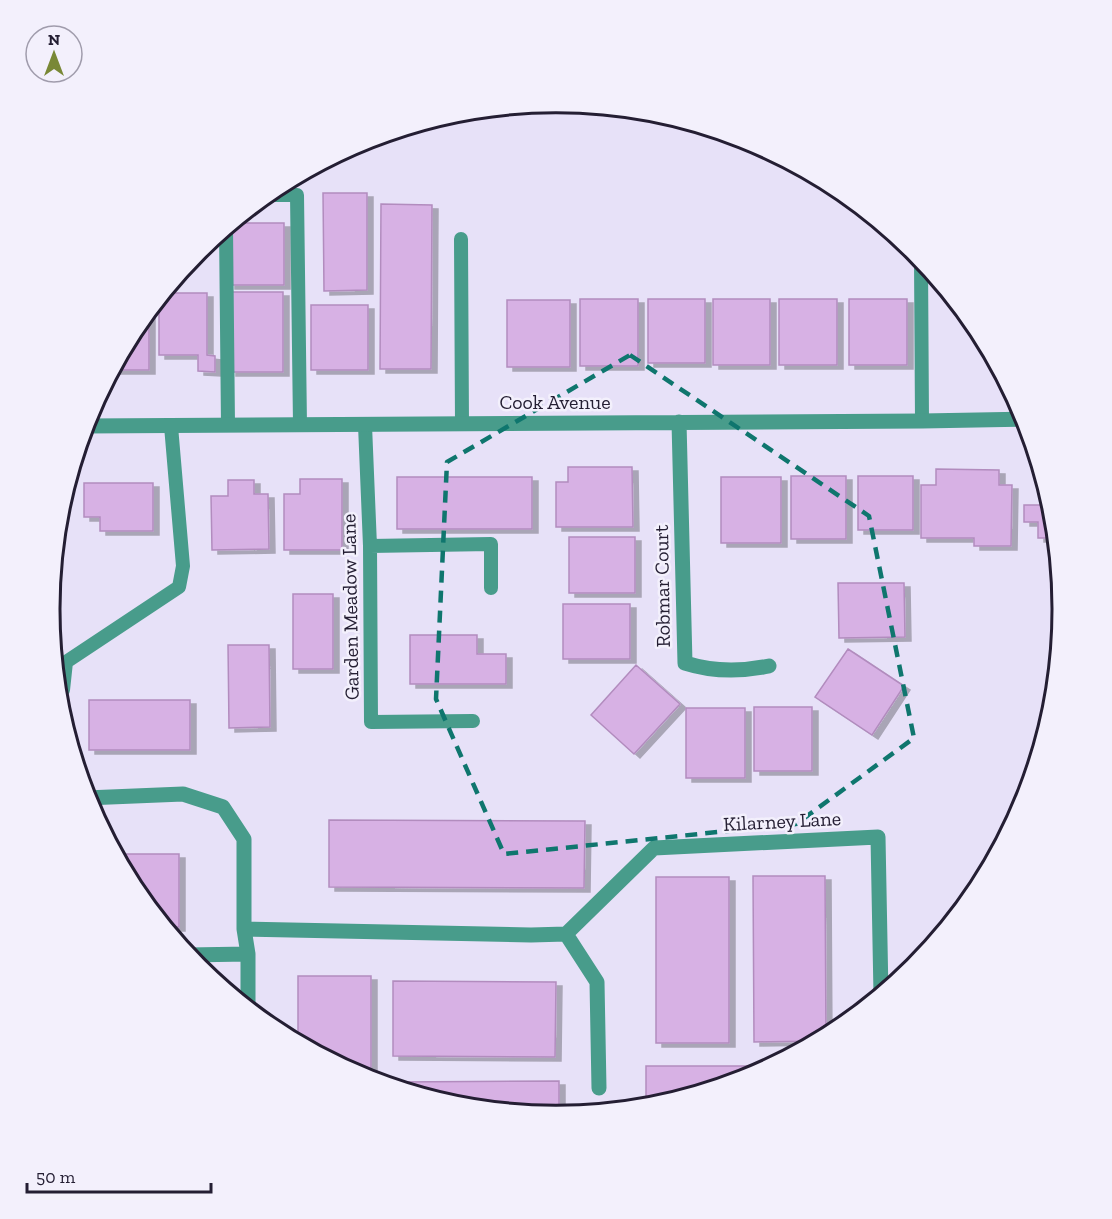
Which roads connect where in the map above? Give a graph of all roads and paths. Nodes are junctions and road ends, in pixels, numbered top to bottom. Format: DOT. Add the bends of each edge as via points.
graph roads {
  1 [pos="283,195"];
  2 [pos="461,239"];
  3 [pos="226,240"];
  4 [pos="921,274"];
  5 [pos="1014,419"];
  6 [pos="922,421"];
  7 [pos="679,422"];
  8 [pos="365,424"];
  9 [pos="462,424"];
  10 [pos="228,425"];
  11 [pos="300,425"];
  12 [pos="96,426"];
  13 [pos="171,426"];
  14 [pos="370,546"];
  15 [pos="492,588"];
  16 [pos="769,666"];
  17 [pos="64,676"];
  18 [pos="474,721"];
  19 [pos="97,798"];
  20 [pos="244,929"];
  21 [pos="566,934"];
  22 [pos="248,954"];
  23 [pos="201,956"];
  24 [pos="881,984"];
  25 [pos="248,998"];
  26 [pos="599,1088"];
  1 -- 11 [label="lane" via="297,195"];
  2 -- 9 [label="lane"];
  3 -- 10 [label="lane"];
  4 -- 6 [label="lane"];
  5 -- 6 [label="street, Cook Avenue"];
  6 -- 7 [label="street, Cook Avenue"];
  7 -- 9 [label="street, Cook Avenue"];
  7 -- 16 [label="street, Robmar Court" via="685,663 718,671"];
  8 -- 9 [label="street, Cook Avenue"];
  8 -- 11 [label="street, Cook Avenue"];
  8 -- 14 [label="lane, Garden Meadow Lane"];
  10 -- 11 [label="street, Cook Avenue"];
  10 -- 13 [label="street, Cook Avenue"];
  12 -- 13 [label="street, Cook Avenue"];
  13 -- 17 [label="lane" via="183,566 179,587 66,662"];
  14 -- 15 [label="lane" via="492,544"];
  14 -- 18 [label="lane, Garden Meadow Lane" via="370,722"];
  19 -- 20 [label="street" via="183,794 223,807 244,839"];
  20 -- 21 [label="street"];
  20 -- 22 [label="street"];
  21 -- 24 [label="street, Kilarney Lane" via="654,848 878,837"];
  21 -- 26 [label="street" via="597,982"];
  22 -- 23 [label="street"];
  22 -- 25 [label="street"];
}
